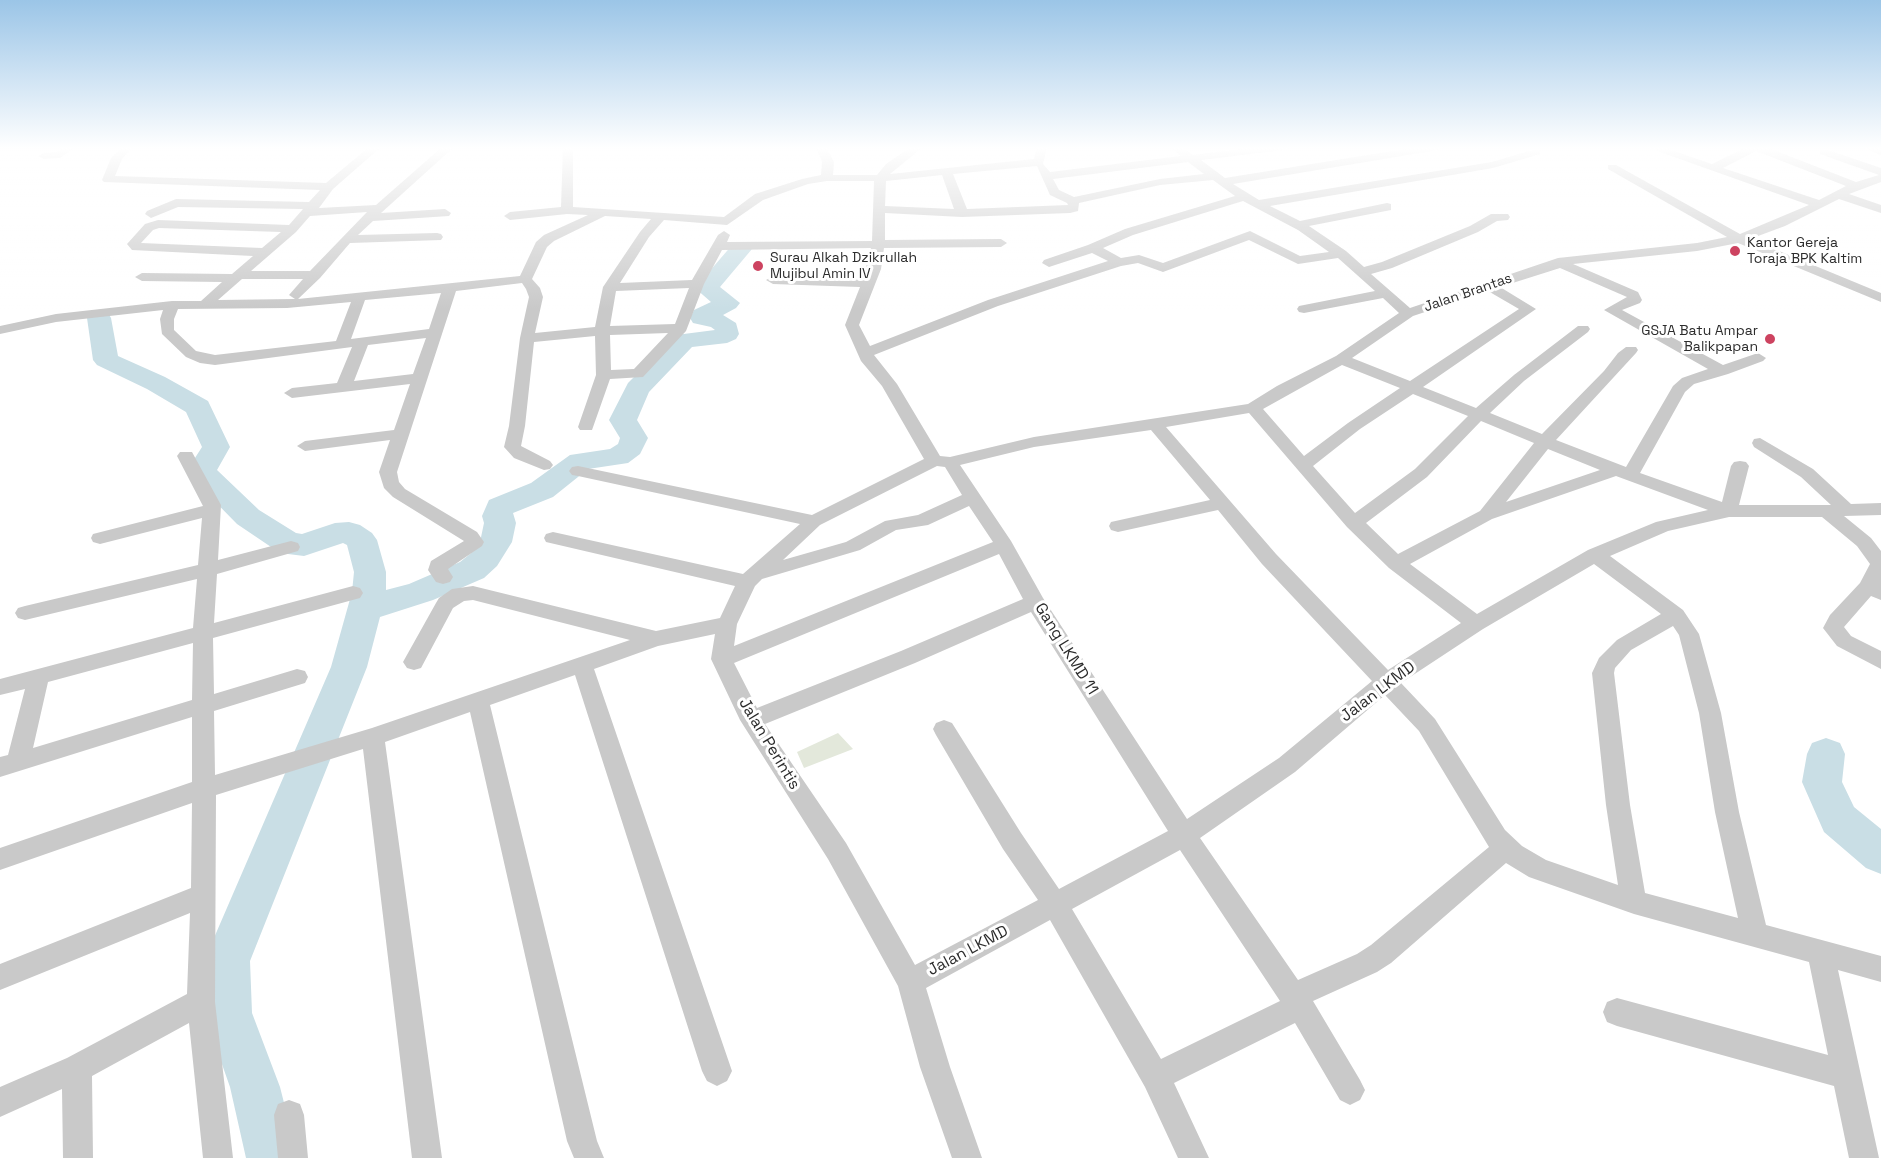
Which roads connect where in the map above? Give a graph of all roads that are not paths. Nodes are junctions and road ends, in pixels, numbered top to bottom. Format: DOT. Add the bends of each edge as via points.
graph roads {
  1 [pos="318,201"];
  2 [pos="387,201"];
  3 [pos="567,201"];
  4 [pos="754,201"];
  5 [pos="880,201"];
  6 [pos="958,201"];
  7 [pos="1073,201"];
  8 [pos="1231,201"];
  9 [pos="1252,201"];
  10 [pos="1275,201"];
  11 [pos="1672,201"];
  12 [pos="1809,201"];
  13 [pos="1825,201"];
  14 [pos="1857,201"];
  15 [pos="685,202"];
  16 [pos="1258,204"];
  17 [pos="1818,204"];
  18 [pos="1387,207"];
  19 [pos="311,209"];
  20 [pos="880,209"];
  21 [pos="1881,209"];
  22 [pos="567,210"];
  23 [pos="375,212"];
  24 [pos="445,213"];
  25 [pos="962,213"];
  26 [pos="151,214"];
  27 [pos="600,214"];
  28 [pos="510,216"];
  29 [pos="1504,216"];
  30 [pos="664,218"];
  31 [pos="728,221"];
  32 [pos="1294,223"];
  33 [pos="1273,227"];
  34 [pos="292,229"];
  35 [pos="437,237"];
  36 [pos="346,239"];
  37 [pos="1739,239"];
  38 [pos="1002,243"];
  39 [pos="878,244"];
  40 [pos="719,246"];
  41 [pos="1093,248"];
  42 [pos="265,252"];
  43 [pos="1341,254"];
  44 [pos="1119,262"];
  45 [pos="1558,262"];
  46 [pos="1049,263"];
  47 [pos="1362,272"];
  48 [pos="315,275"];
  49 [pos="237,276"];
  50 [pos="142,278"];
  51 [pos="525,279"];
  52 [pos="772,280"];
  53 [pos="869,283"];
  54 [pos="697,284"];
  55 [pos="610,287"];
  56 [pos="1490,287"];
  57 [pos="450,288"];
  58 [pos="1386,293"];
  59 [pos="296,295"];
  60 [pos="359,298"];
  61 [pos="1881,298"];
  62 [pos="204,304"];
  63 [pos="172,306"];
  64 [pos="1304,309"];
  65 [pos="1408,313"];
  66 [pos="681,328"];
  67 [pos="1583,329"];
  68 [pos="0,330"];
  69 [pos="602,331"];
  70 [pos="433,333"];
  71 [pos="527,338"];
  72 [pos="362,342"];
  73 [pos="342,344"];
  74 [pos="1631,350"];
  75 [pos="866,353"];
  76 [pos="1758,358"];
  77 [pos="1341,359"];
  78 [pos="1723,372"];
  79 [pos="604,375"];
  80 [pos="420,378"];
  81 [pos="343,388"];
  82 [pos="1413,388"];
  83 [pos="292,393"];
  84 [pos="1253,408"];
  85 [pos="1479,414"];
  86 [pos="1155,424"];
  87 [pos="586,427"];
  88 [pos="402,434"];
  89 [pos="1545,441"];
  90 [pos="1760,443"];
  91 [pos="305,446"];
  92 [pos="186,456"];
  93 [pos="942,461"];
  94 [pos="544,465"];
  95 [pos="1302,466"];
  96 [pos="1740,466"];
  97 [pos="578,471"];
  98 [pos="1623,473"];
  99 [pos="974,497"];
  100 [pos="1220,504"];
  101 [pos="1881,509"];
  102 [pos="211,510"];
  103 [pos="1836,510"];
  104 [pos="1729,511"];
  105 [pos="1486,515"];
  106 [pos="814,521"];
  107 [pos="1354,523"];
  108 [pos="1118,526"];
  109 [pos="100,538"];
  110 [pos="553,538"];
  111 [pos="1004,545"];
  112 [pos="291,547"];
  113 [pos="1595,555"];
  114 [pos="1395,563"];
  115 [pos="207,570"];
  116 [pos="443,577"];
  117 [pos="752,578"];
  118 [pos="1874,590"];
  119 [pos="353,593"];
  120 [pos="1035,602"];
  121 [pos="26,613"];
  122 [pos="1676,615"];
  123 [pos="727,624"];
  124 [pos="1476,624"];
  125 [pos="203,632"];
  126 [pos="656,639"];
  127 [pos="722,659"];
  128 [pos="1881,661"];
  129 [pos="414,662"];
  130 [pos="582,665"];
  131 [pos="39,677"];
  132 [pos="297,677"];
  133 [pos="1385,683"];
  134 [pos="0,687"];
  135 [pos="478,701"];
  136 [pos="203,704"];
  137 [pos="751,720"];
  138 [pos="944,729"];
  139 [pos="373,737"];
  140 [pos="9,764"];
  141 [pos="202,789"];
  142 [pos="1184,835"];
  143 [pos="1506,848"];
  144 [pos="0,859"];
  145 [pos="204,895"];
  146 [pos="1634,902"];
  147 [pos="1055,904"];
  148 [pos="1754,932"];
  149 [pos="1820,952"];
  150 [pos="1881,969"];
  151 [pos="0,977"];
  152 [pos="910,982"];
  153 [pos="1297,1001"];
  154 [pos="201,1002"];
  155 [pos="1617,1012"];
  156 [pos="77,1068"];
  157 [pos="717,1071"];
  158 [pos="1846,1075"];
  159 [pos="1155,1077"];
  160 [pos="1350,1090"];
  161 [pos="0,1102"];
  162 [pos="289,1115"];
  163 [pos="963,1157"];
  164 [pos="78,1158"];
  165 [pos="218,1158"];
  166 [pos="293,1158"];
  167 [pos="427,1158"];
  168 [pos="589,1158"];
  169 [pos="1194,1158"];
  170 [pos="1864,1158"];
  1 -- 19 [label="street"];
  2 -- 23 [label="street"];
  3 -- 22 [label="street"];
  4 -- 31 [label="street"];
  5 -- 20 [label="street"];
  6 -- 25 [label="street"];
  7 -- 25 [label="street" via="1074,208 1070,210"];
  8 -- 41 [label="street" via="1129,232"];
  9 -- 16 [label="street, Jalan Brantas"];
  10 -- 16 [label="street"];
  11 -- 37 [label="street"];
  12 -- 17 [label="street"];
  13 -- 17 [label="street, Jalan Brantas"];
  14 -- 21 [label="street"];
  15 -- 30 [label="street"];
  16 -- 32 [label="street, Jalan Brantas"];
  17 -- 37 [label="street, Jalan Brantas"];
  18 -- 32 [label="street"];
  19 -- 23 [label="street"];
  19 -- 26 [label="street" via="176,203"];
  19 -- 34 [label="street"];
  20 -- 25 [label="street"];
  20 -- 39 [label="street"];
  22 -- 27 [label="street"];
  22 -- 28 [label="street"];
  23 -- 24 [label="street"];
  23 -- 36 [label="street"];
  27 -- 30 [label="street"];
  27 -- 51 [label="street" via="549,238 541,245"];
  29 -- 47 [label="street"];
  30 -- 31 [label="street"];
  30 -- 55 [label="street" via="644,235"];
  31 -- 40 [label="street"];
  32 -- 33 [label="street"];
  32 -- 43 [label="street, Jalan Brantas"];
  34 -- 42 [label="street"];
  34 -- 42 [label="street" via="158,224 133,244 149,248"];
  35 -- 36 [label="street"];
  36 -- 48 [label="street"];
  37 -- 45 [label="street, Jalan Brantas"];
  37 -- 61 [label="street"];
  38 -- 39 [label="street"];
  39 -- 40 [label="street"];
  39 -- 53 [label="street"];
  40 -- 54 [label="street"];
  41 -- 44 [label="street"];
  41 -- 46 [label="street"];
  42 -- 49 [label="street"];
  43 -- 44 [label="street" via="1298,260 1250,236 1163,268 1139,259"];
  43 -- 47 [label="street, Jalan Brantas"];
  44 -- 75 [label="street" via="993,303"];
  45 -- 56 [label="street, Jalan Brantas"];
  45 -- 78 [label="street" via="1633,295 1635,300 1611,310"];
  47 -- 58 [label="street, Jalan Brantas"];
  48 -- 49 [label="street"];
  48 -- 59 [label="street"];
  49 -- 50 [label="street"];
  49 -- 62 [label="street"];
  51 -- 57 [label="street"];
  51 -- 71 [label="street" via="536,297"];
  52 -- 53 [label="street"];
  53 -- 75 [label="street" via="852,325"];
  54 -- 55 [label="street"];
  54 -- 66 [label="street"];
  55 -- 69 [label="street"];
  56 -- 65 [label="street, Jalan Brantas"];
  56 -- 82 [label="street" via="1529,309"];
  57 -- 60 [label="street"];
  57 -- 70 [label="street"];
  58 -- 64 [label="street"];
  58 -- 65 [label="street, Jalan Brantas"];
  60 -- 62 [label="street" via="287,304"];
  60 -- 73 [label="street"];
  62 -- 63 [label="street"];
  63 -- 68 [label="street" via="56,318"];
  63 -- 73 [label="street" via="167,331 200,358 215,360"];
  65 -- 77 [label="street"];
  66 -- 69 [label="street"];
  66 -- 79 [label="street" via="638,374"];
  67 -- 85 [label="street"];
  69 -- 71 [label="street"];
  69 -- 79 [label="street"];
  70 -- 72 [label="street"];
  70 -- 80 [label="street"];
  71 -- 94 [label="street" via="512,447"];
  72 -- 73 [label="street"];
  72 -- 81 [label="street"];
  74 -- 89 [label="street"];
  75 -- 93 [label="street"];
  76 -- 78 [label="street"];
  77 -- 82 [label="street"];
  77 -- 84 [label="street"];
  78 -- 98 [label="street" via="1688,381 1679,389"];
  79 -- 87 [label="street"];
  80 -- 81 [label="street"];
  80 -- 88 [label="street"];
  81 -- 83 [label="street"];
  82 -- 85 [label="street"];
  82 -- 95 [label="street"];
  84 -- 86 [label="street"];
  84 -- 95 [label="street"];
  85 -- 89 [label="street"];
  85 -- 107 [label="street" via="1421,473"];
  86 -- 93 [label="street"];
  86 -- 100 [label="street"];
  88 -- 91 [label="street"];
  88 -- 116 [label="street" via="388,472 390,484 475,542 438,566"];
  89 -- 98 [label="street"];
  89 -- 105 [label="street"];
  90 -- 103 [label="street" via="1807,473"];
  92 -- 102 [label="street" via="212,505"];
  93 -- 99 [label="street, Gang LKMD 11"];
  93 -- 106 [label="street"];
  95 -- 107 [label="street"];
  96 -- 104 [label="street"];
  97 -- 106 [label="street"];
  98 -- 104 [label="street"];
  98 -- 105 [label="street"];
  99 -- 111 [label="street, Gang LKMD 11"];
  99 -- 117 [label="street" via="922,521 892,525 853,546"];
  100 -- 108 [label="street"];
  100 -- 133 [label="street"];
  101 -- 103 [label="street, Jalan LKMD"];
  102 -- 109 [label="street"];
  102 -- 115 [label="street"];
  103 -- 104 [label="street, Jalan LKMD"];
  103 -- 118 [label="street" via="1880,563"];
  104 -- 113 [label="street, Jalan LKMD" via="1663,526"];
  105 -- 114 [label="street"];
  106 -- 117 [label="street"];
  107 -- 114 [label="street"];
  110 -- 117 [label="street"];
  111 -- 120 [label="street, Gang LKMD 11"];
  111 -- 127 [label="street"];
  112 -- 115 [label="street"];
  113 -- 122 [label="street"];
  113 -- 124 [label="street, Jalan LKMD"];
  114 -- 124 [label="street"];
  115 -- 121 [label="street"];
  115 -- 125 [label="street"];
  117 -- 123 [label="street"];
  118 -- 128 [label="street" via="1837,620 1833,628 1844,641"];
  119 -- 125 [label="street"];
  120 -- 137 [label="street"];
  120 -- 142 [label="street, Gang LKMD 11"];
  122 -- 146 [label="street" via="1624,645 1603,673"];
  122 -- 148 [label="street" via="1689,634 1710,713"];
  123 -- 126 [label="street"];
  123 -- 127 [label="street"];
  124 -- 133 [label="street, Jalan LKMD"];
  125 -- 131 [label="street"];
  125 -- 136 [label="street"];
  126 -- 129 [label="street" via="473,593 459,594 446,603"];
  126 -- 130 [label="street"];
  127 -- 137 [label="street, Jalan Perintis"];
  130 -- 135 [label="street"];
  130 -- 157 [label="street"];
  131 -- 134 [label="street"];
  131 -- 140 [label="street"];
  132 -- 136 [label="street"];
  133 -- 142 [label="street, Jalan LKMD" via="1287,765"];
  133 -- 143 [label="street" via="1427,725 1496,838"];
  135 -- 139 [label="street"];
  135 -- 168 [label="street" via="579,1130"];
  136 -- 140 [label="street"];
  136 -- 141 [label="street"];
  137 -- 152 [label="street, Jalan Perintis" via="837,851"];
  138 -- 147 [label="street"];
  139 -- 141 [label="street"];
  139 -- 167 [label="street"];
  141 -- 144 [label="street"];
  141 -- 145 [label="street"];
  142 -- 147 [label="street, Jalan LKMD"];
  142 -- 153 [label="street, Gang LKMD 11"];
  143 -- 146 [label="street" via="1538,869"];
  143 -- 153 [label="street" via="1381,954"];
  145 -- 151 [label="street"];
  145 -- 154 [label="street"];
  146 -- 148 [label="street"];
  147 -- 152 [label="street, Jalan LKMD"];
  147 -- 159 [label="street"];
  148 -- 149 [label="street"];
  149 -- 150 [label="street"];
  149 -- 158 [label="street"];
  152 -- 163 [label="street, Jalan Perintis"];
  153 -- 159 [label="street"];
  153 -- 160 [label="street, Gang LKMD 11"];
  154 -- 156 [label="street"];
  154 -- 165 [label="street"];
  155 -- 158 [label="street"];
  156 -- 161 [label="street"];
  156 -- 164 [label="street"];
  158 -- 170 [label="street"];
  159 -- 169 [label="street"];
  162 -- 166 [label="street"];
}
